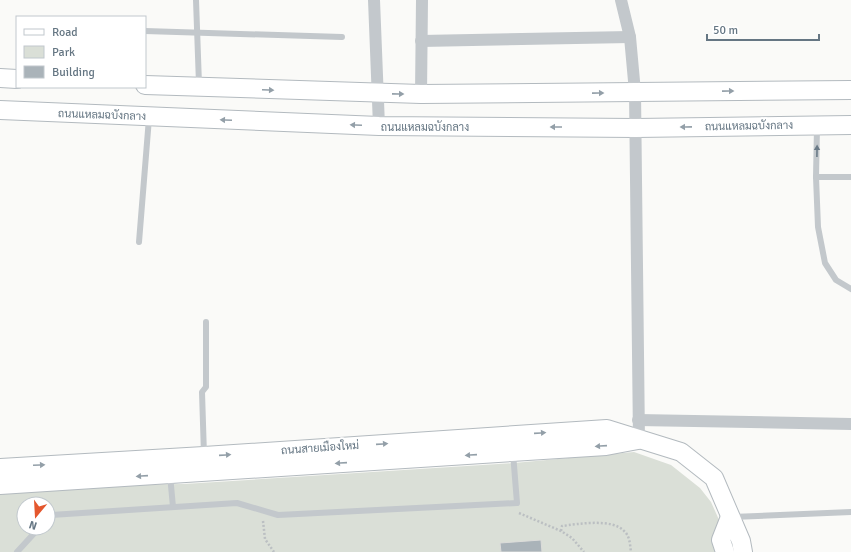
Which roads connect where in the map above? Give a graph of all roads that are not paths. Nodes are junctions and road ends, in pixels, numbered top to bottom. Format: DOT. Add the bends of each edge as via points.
graph roads {
  1 [pos="196,0"];
  2 [pos="374,0"];
  3 [pos="422,0"];
  4 [pos="621,0"];
  5 [pos="146,31"];
  6 [pos="198,32"];
  7 [pos="342,36"];
  8 [pos="630,37"];
  9 [pos="422,41"];
  10 [pos="146,85"];
  11 [pos="199,87"];
  12 [pos="851,90"];
  13 [pos="635,92"];
  14 [pos="377,94"];
  15 [pos="421,94"];
  16 [pos="0,110"];
  17 [pos="39,112"];
  18 [pos="149,117"];
  19 [pos="0,123"];
  20 [pos="851,125"];
  21 [pos="379,126"];
  22 [pos="817,126"];
  23 [pos="636,128"];
  24 [pos="816,177"];
  25 [pos="851,177"];
  26 [pos="139,242"];
  27 [pos="851,288"];
  28 [pos="206,322"];
  29 [pos="638,420"];
  30 [pos="851,424"];
  31 [pos="639,440"];
  32 [pos="513,444"];
  33 [pos="204,456"];
  34 [pos="170,466"];
  35 [pos="0,468"];
  36 [pos="0,485"];
  37 [pos="173,507"];
  38 [pos="851,512"];
  39 [pos="56,515"];
  40 [pos="730,517"];
  41 [pos="32,536"];
  42 [pos="18,552"];
  43 [pos="724,552"];
  44 [pos="743,552"];
  1 -- 6 [label="lane"];
  2 -- 14 [label="street"];
  3 -- 9 [label="street"];
  4 -- 8 [label="street"];
  5 -- 6 [label="lane"];
  6 -- 7 [label="lane"];
  6 -- 11 [label="lane"];
  8 -- 9 [label="street"];
  8 -- 13 [label="street"];
  9 -- 15 [label="street"];
  10 -- 11 [label="main road"];
  11 -- 14 [label="main road, one-way"];
  13 -- 12 [label="main road, one-way"];
  15 -- 13 [label="main road, one-way"];
  13 -- 23 [label="street"];
  14 -- 15 [label="main road, one-way"];
  14 -- 21 [label="street"];
  16 -- 17 [label="main road, ถนนแหลมฉบังกลาง"];
  17 -- 18 [label="main road, ถนนแหลมฉบังกลาง"];
  17 -- 19 [label="main road" via="13,117"];
  21 -- 18 [label="main road, ถนนแหลมฉบังกลาง, one-way"];
  18 -- 26 [label="lane"];
  20 -- 22 [label="main road, ถนนแหลมฉบังกลาง"];
  23 -- 21 [label="main road, ถนนแหลมฉบังกลาง, one-way"];
  22 -- 23 [label="main road, ถนนแหลมฉบังกลาง, one-way"];
  24 -- 22 [label="lane, one-way"];
  23 -- 29 [label="street"];
  24 -- 25 [label="lane"];
  24 -- 27 [label="lane" via="818,226 826,263 836,280"];
  28 -- 33 [label="lane" via="206,387 202,392"];
  29 -- 30 [label="street"];
  29 -- 31 [label="street"];
  31 -- 32 [label="main road, ถนนสายเมืองใหม่" via="606,446"];
  31 -- 40 [label="main road, ถนนสายเมืองใหม่" via="681,452 714,478"];
  33 -- 32 [label="main road, ถนนสายเมืองใหม่, one-way"];
  32 -- 34 [label="main road, ถนนสายเมืองใหม่, one-way"];
  32 -- 37 [label="lane" via="517,503 278,515 237,503"];
  33 -- 34 [label="main road, ถนนสายเมืองใหม่"];
  35 -- 34 [label="main road, ถนนสายเมืองใหม่, one-way"];
  34 -- 36 [label="main road, ถนนสายเมืองใหม่, one-way"];
  34 -- 37 [label="lane"];
  37 -- 39 [label="lane"];
  38 -- 40 [label="lane"];
  40 -- 43 [label="main road" via="722,540"];
  40 -- 44 [label="main road, ถนนสายเมืองใหม่"];
  41 -- 42 [label="lane"];
}
